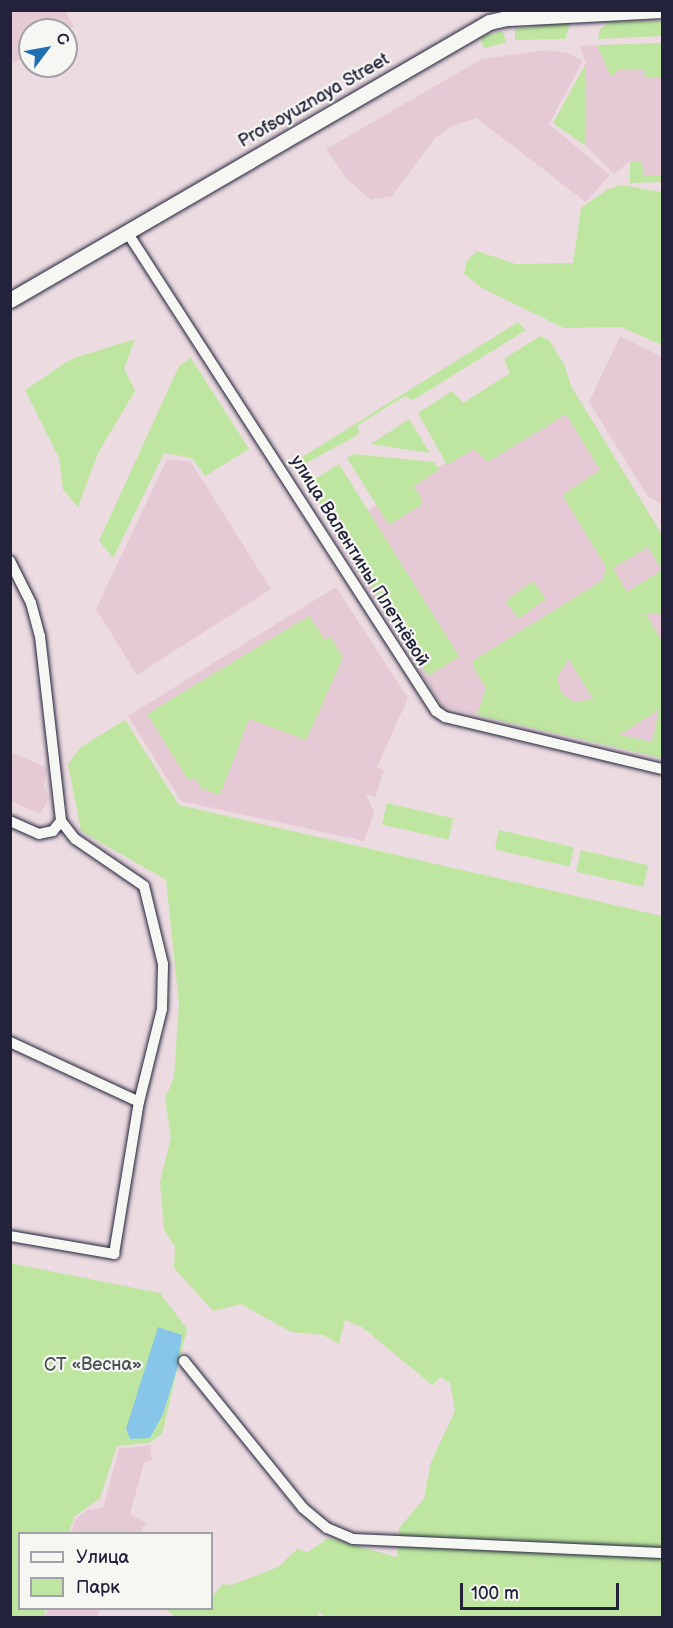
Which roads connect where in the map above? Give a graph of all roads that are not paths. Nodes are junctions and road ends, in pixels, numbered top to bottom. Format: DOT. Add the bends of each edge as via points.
graph roads {
  1 [pos="659,10"];
  2 [pos="486,16"];
  3 [pos="127,232"];
  4 [pos="10,300"];
  5 [pos="10,561"];
  6 [pos="663,770"];
  7 [pos="10,821"];
  8 [pos="61,821"];
  9 [pos="10,1042"];
  10 [pos="139,1102"];
  11 [pos="10,1236"];
  12 [pos="184,1361"];
  13 [pos="663,1553"];
  1 -- 2 [label="main road, Profsoyuznaya Street"];
  2 -- 3 [label="main road, Profsoyuznaya Street"];
  3 -- 4 [label="main road, Profsoyuznaya Street"];
  3 -- 6 [label="street, улица Валентины Плетнёвой" via="436,711 445,717"];
  5 -- 8 [label="street" via="31,603 40,636"];
  7 -- 8 [label="street" via="39,834 53,831"];
  8 -- 10 [label="street" via="75,839 124,870 144,886 148,895 164,984 162,1009"];
  9 -- 10 [label="street"];
  10 -- 11 [label="street" via="114,1254"];
  12 -- 13 [label="street" via="303,1508 327,1528 354,1539"];
}
